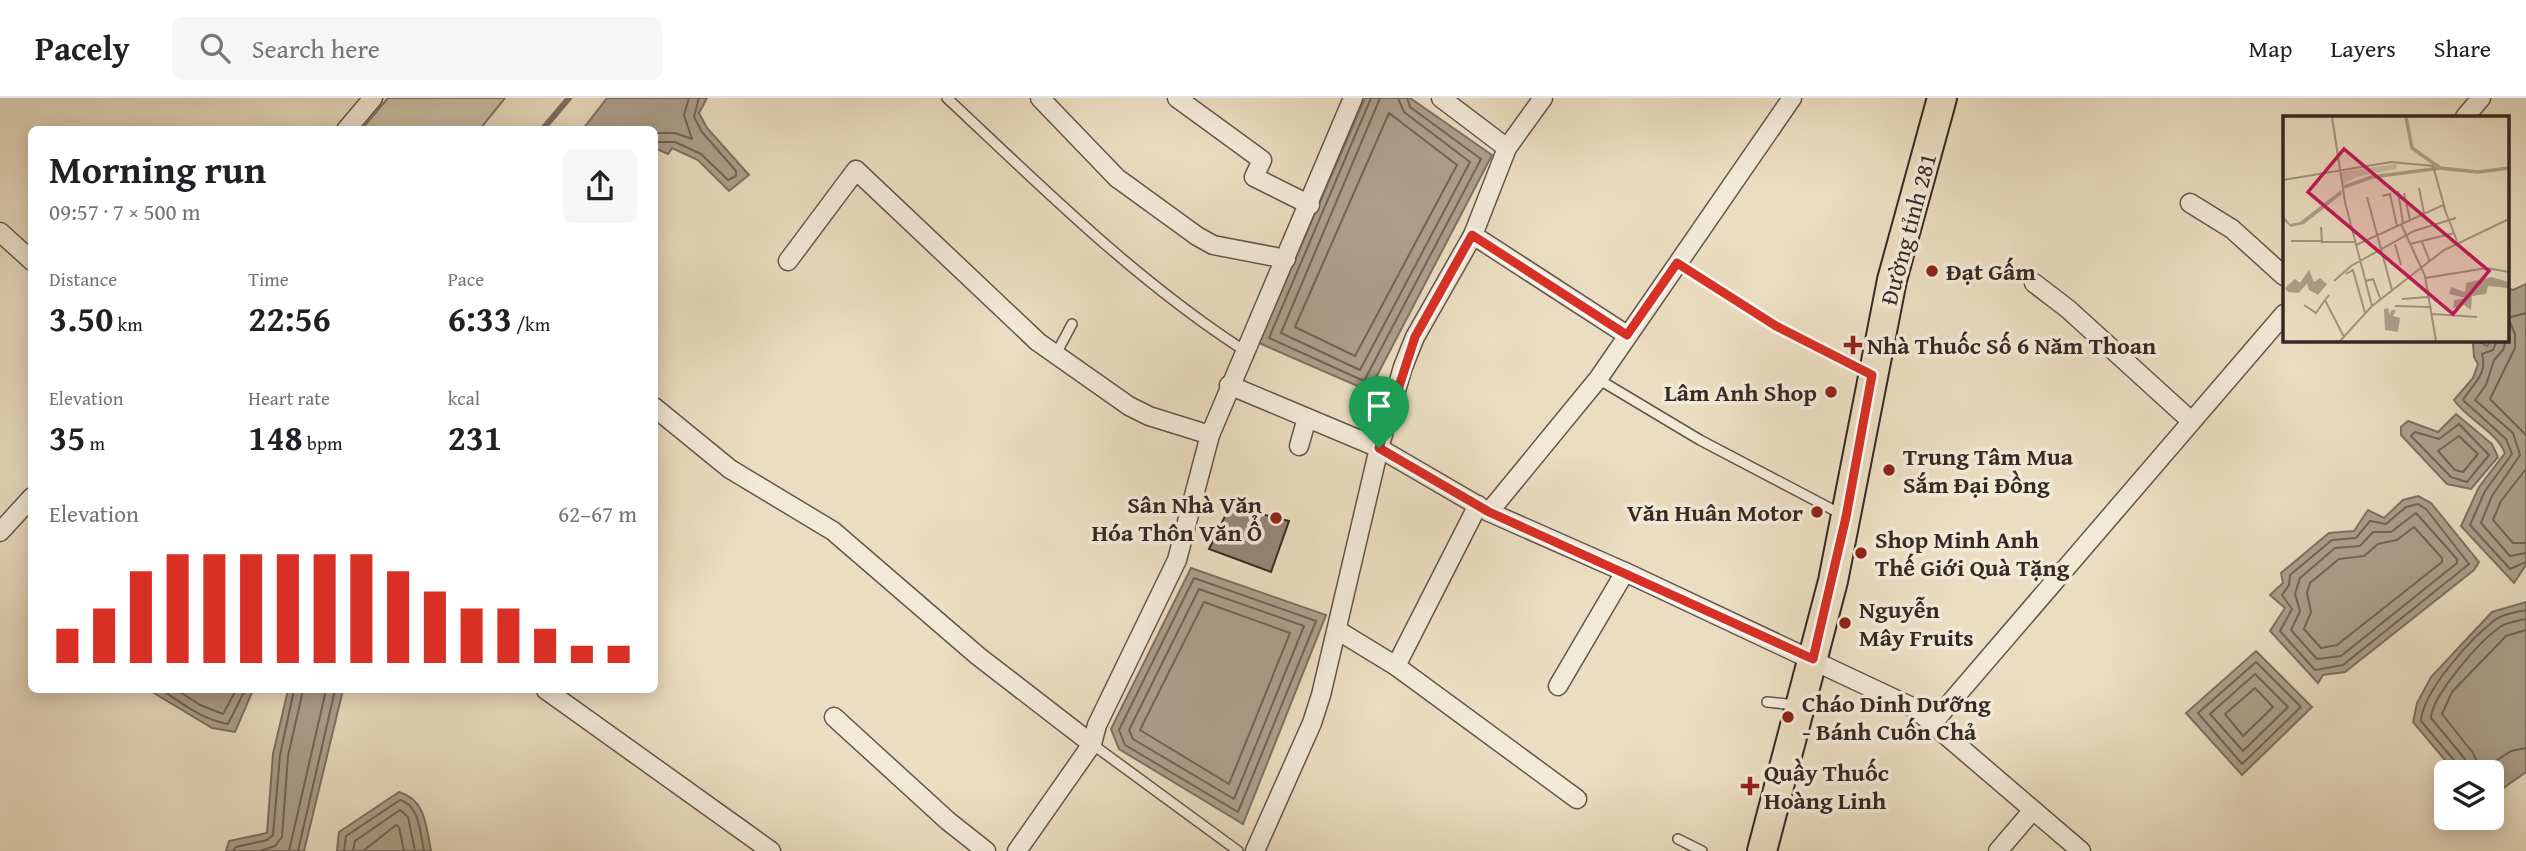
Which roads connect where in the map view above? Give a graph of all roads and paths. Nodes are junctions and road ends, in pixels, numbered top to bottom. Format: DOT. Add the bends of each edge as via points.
graph roads {
  1 [pos="373,98"];
  2 [pos="947,98"];
  3 [pos="1040,98"];
  4 [pos="1177,98"];
  5 [pos="1353,98"];
  6 [pos="1441,98"];
  7 [pos="1543,98"];
  8 [pos="1792,98"];
  9 [pos="1942,98"];
  10 [pos="2481,98"];
  11 [pos="2466,116"];
  12 [pos="349,126"];
  13 [pos="1507,148"];
  14 [pos="2190,203"];
  15 [pos="1310,205"];
  16 [pos="0,232"];
  17 [pos="1472,235"];
  18 [pos="28,257"];
  19 [pos="1286,259"];
  20 [pos="788,261"];
  21 [pos="1677,263"];
  22 [pos="2283,275"];
  23 [pos="2034,283"];
  24 [pos="2283,315"];
  25 [pos="1072,324"];
  26 [pos="1627,335"];
  27 [pos="1245,351"];
  28 [pos="1056,355"];
  29 [pos="1872,375"];
  30 [pos="1598,379"];
  31 [pos="1229,385"];
  32 [pos="658,410"];
  33 [pos="1307,418"];
  34 [pos="2190,420"];
  35 [pos="1209,435"];
  36 [pos="1299,446"];
  37 [pos="1379,448"];
  38 [pos="28,501"];
  39 [pos="1483,509"];
  40 [pos="1846,517"];
  41 [pos="0,532"];
  42 [pos="1625,572"];
  43 [pos="1337,630"];
  44 [pos="1813,659"];
  45 [pos="1396,666"];
  46 [pos="1558,686"];
  47 [pos="550,693"];
  48 [pos="1767,702"];
  49 [pos="1801,706"];
  50 [pos="834,717"];
  51 [pos="1932,724"];
  52 [pos="1092,744"];
  53 [pos="1577,799"];
  54 [pos="2033,810"];
  55 [pos="1678,839"];
  56 [pos="771,851"];
  57 [pos="986,851"];
  58 [pos="1017,851"];
  59 [pos="1238,851"];
  60 [pos="1255,851"];
  61 [pos="1702,851"];
  62 [pos="1762,851"];
  63 [pos="1998,851"];
  64 [pos="2081,851"];
  1 -- 12 [label="street"];
  2 -- 27 [label="lane" via="1098,238 1194,318"];
  3 -- 19 [label="street" via="1117,178 1197,236 1213,245"];
  4 -- 15 [label="street" via="1262,160 1254,177"];
  5 -- 15 [label="street"];
  6 -- 13 [label="street"];
  7 -- 13 [label="street"];
  8 -- 21 [label="street"];
  9 -- 29 [label="main road, Đường tỉnh 281" via="1892,280"];
  10 -- 11 [label="street"];
  13 -- 17 [label="street"];
  14 -- 22 [label="street" via="2232,229"];
  15 -- 19 [label="street"];
  16 -- 18 [label="street"];
  17 -- 26 [label="street"];
  17 -- 37 [label="street" via="1415,337"];
  19 -- 27 [label="street"];
  20 -- 28 [label="street" via="856,170 1017,325"];
  21 -- 26 [label="street"];
  21 -- 29 [label="lane" via="1776,326"];
  23 -- 34 [label="street"];
  24 -- 34 [label="street"];
  25 -- 28 [label="lane"];
  26 -- 30 [label="street"];
  27 -- 31 [label="street"];
  28 -- 35 [label="street" via="1139,411"];
  29 -- 40 [label="main road, Đường tỉnh 281"];
  30 -- 39 [label="street"];
  30 -- 40 [label="lane" via="1700,440"];
  31 -- 33 [label="street"];
  31 -- 35 [label="street"];
  32 -- 52 [label="street" via="730,469 833,531 978,656"];
  33 -- 36 [label="street"];
  33 -- 37 [label="street"];
  34 -- 51 [label="street"];
  35 -- 52 [label="street" via="1177,560"];
  37 -- 39 [label="street"];
  37 -- 43 [label="street"];
  38 -- 41 [label="street"];
  39 -- 42 [label="street"];
  39 -- 45 [label="street"];
  40 -- 44 [label="main road, Đường tỉnh 281"];
  42 -- 44 [label="street"];
  42 -- 46 [label="street"];
  43 -- 45 [label="street"];
  43 -- 60 [label="street" via="1312,723"];
  44 -- 49 [label="main road, Đường tỉnh 281"];
  44 -- 51 [label="street" via="1914,708"];
  45 -- 53 [label="street"];
  47 -- 56 [label="street"];
  48 -- 49 [label="lane"];
  49 -- 62 [label="main road, Đường tỉnh 281"];
  50 -- 57 [label="street"];
  51 -- 54 [label="street"];
  52 -- 58 [label="street"];
  52 -- 59 [label="lane"];
  54 -- 63 [label="street"];
  54 -- 64 [label="street"];
  55 -- 61 [label="lane"];
}
